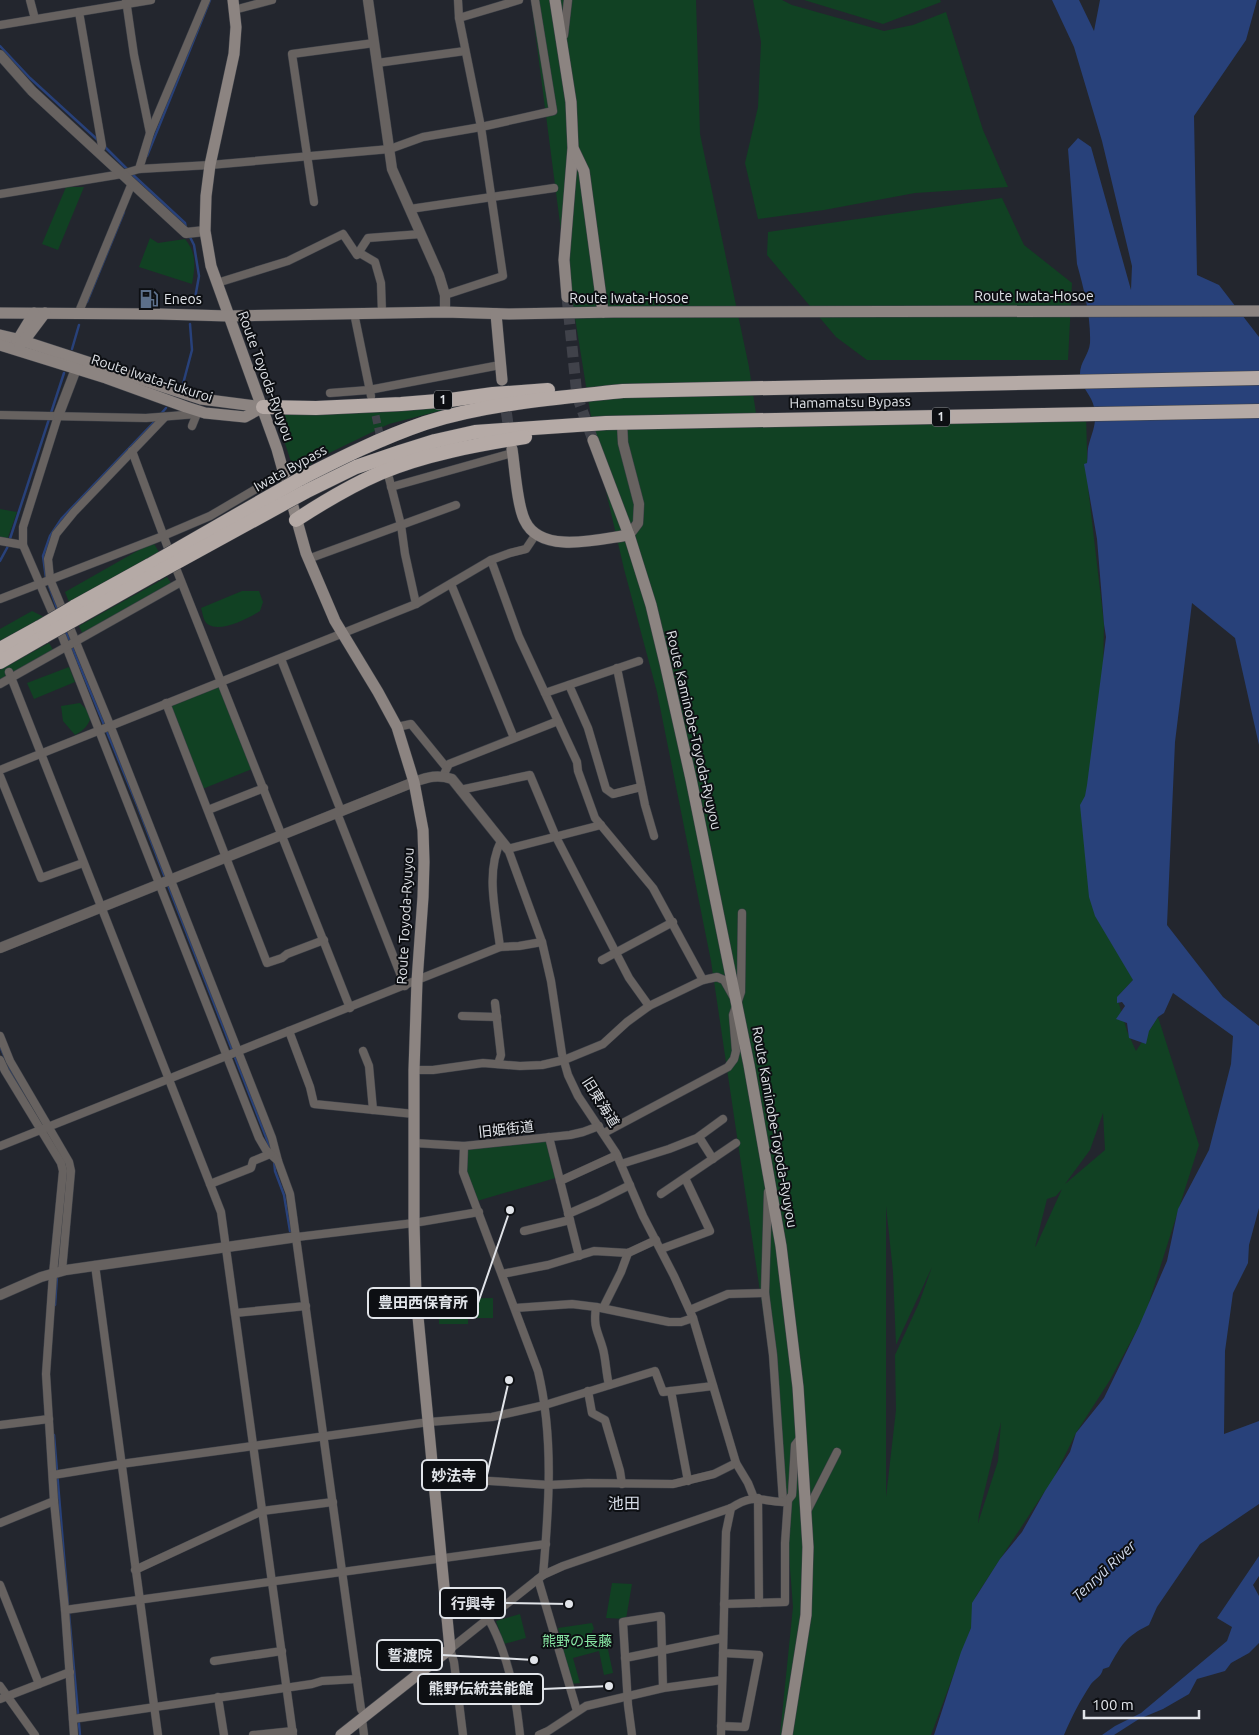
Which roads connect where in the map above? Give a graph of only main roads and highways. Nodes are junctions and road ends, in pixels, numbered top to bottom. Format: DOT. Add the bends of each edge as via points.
graph roads {
  1 [pos="555,0"];
  2 [pos="233,5"];
  3 [pos="573,148"];
  4 [pos="567,298"];
  5 [pos="1259,311"];
  6 [pos="608,312"];
  7 [pos="0,313"];
  8 [pos="40,313"];
  9 [pos="496,314"];
  10 [pos="228,316"];
  11 [pos="0,335"];
  12 [pos="19,343"];
  13 [pos="0,345"];
  14 [pos="1259,378"];
  15 [pos="502,380"];
  16 [pos="623,391"];
  17 [pos="263,408"];
  18 [pos="1259,411"];
  19 [pos="622,423"];
  20 [pos="593,440"];
  21 [pos="512,451"];
  22 [pos="302,485"];
  23 [pos="296,520"];
  24 [pos="629,535"];
  25 [pos="42,632"];
  26 [pos="0,650"];
  27 [pos="7,670"];
  28 [pos="342,1735"];
  29 [pos="787,1735"];
  1 -- 3 [label="main road" via="572,102"];
  2 -- 10 [label="main road, Route Toyoda-Ryuyou" via="236,27 234,54 210,165 205,231 211,266"];
  3 -- 4 [label="main road" via="564,260"];
  3 -- 6 [label="main road" via="584,171"];
  5 -- 6 [label="main road, Route Iwata-Hosoe"];
  6 -- 9 [label="main road, Route Iwata-Hosoe"];
  7 -- 8 [label="main road, Route Iwata-Hosoe"];
  8 -- 10 [label="main road, Route Iwata-Hosoe"];
  8 -- 12 [label="main road"];
  9 -- 10 [label="main road, Route Iwata-Hosoe"];
  9 -- 15 [label="main road"];
  10 -- 17 [label="main road, Route Toyoda-Ryuyou"];
  11 -- 12 [label="main road, Route Iwata-Fukuroi"];
  12 -- 13 [label="main road, Route Iwata-Fukuroi"];
  12 -- 17 [label="main road, Route Iwata-Fukuroi" via="201,399"];
  12 -- 17 [label="main road, Route Iwata-Fukuroi" via="76,369 197,412 245,417"];
  14 -- 16 [label="highway, Hamamatsu Bypass / 1"];
  16 -- 17 [label="highway, 1" via="584,387 401,404"];
  16 -- 22 [label="highway, Iwata Bypass / 1" via="532,401 425,423 373,442"];
  17 -- 23 [label="main road, Route Toyoda-Ryuyou"];
  18 -- 19 [label="highway, Hamamatsu Bypass / 1"];
  19 -- 22 [label="highway, Iwata Bypass / 1" via="467,434 400,452"];
  19 -- 23 [label="highway, 1" via="553,431 406,463 378,474"];
  20 -- 24 [label="main road, Route Kaminobe-Toyoda-Ryuyou"];
  21 -- 24 [label="main road" via="525,522 536,534 556,542"];
  22 -- 25 [label="highway, Iwata Bypass / 1, bridge"];
  23 -- 28 [label="main road, Route Toyoda-Ryuyou" via="319,586 342,633 397,727 422,821 424,862 414,1070 416,1296 450,1649"];
  24 -- 29 [label="main road, Route Kaminobe-Toyoda-Ryuyou" via="650,605 691,779 760,1118 782,1256 802,1436 808,1572 806,1615"];
  25 -- 26 [label="highway, Iwata Bypass / 1"];
  25 -- 27 [label="highway, Iwata Bypass / 1"];
}
